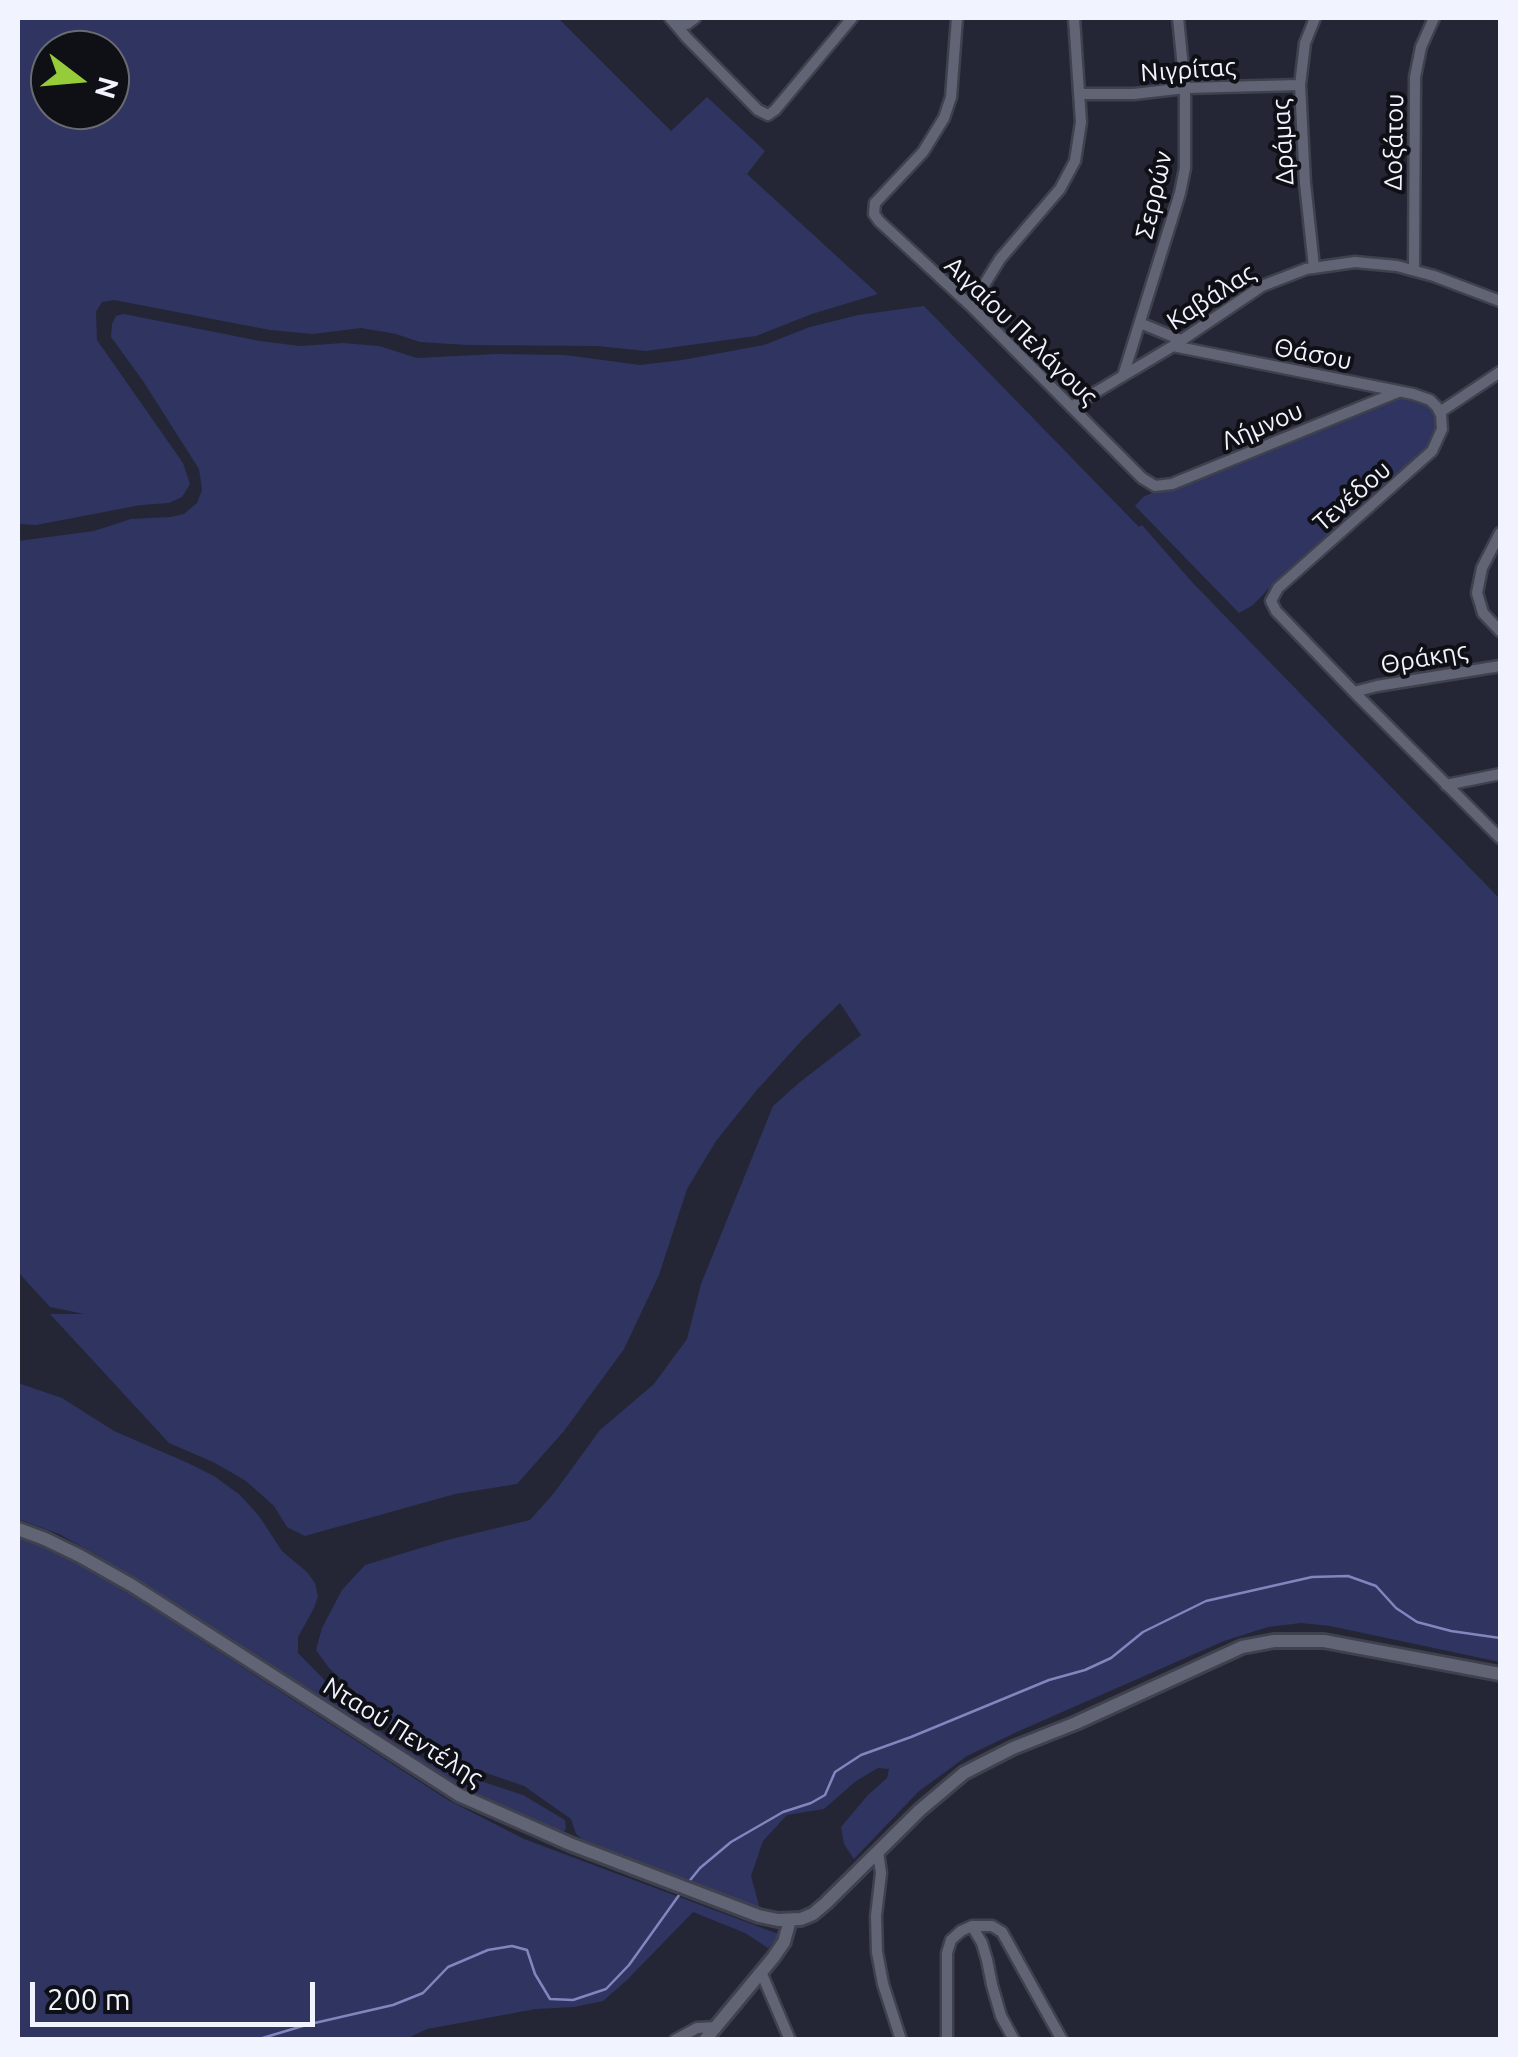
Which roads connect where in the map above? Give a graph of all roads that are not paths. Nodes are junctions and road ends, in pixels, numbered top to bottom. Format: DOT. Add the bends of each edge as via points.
graph roads {
  1 [pos="670,18"];
  2 [pos="695,18"];
  3 [pos="852,18"];
  4 [pos="957,18"];
  5 [pos="1074,18"];
  6 [pos="1178,18"];
  7 [pos="1315,18"];
  8 [pos="1434,18"];
  9 [pos="1300,85"];
  10 [pos="1185,88"];
  11 [pos="1079,94"];
  12 [pos="1314,267"];
  13 [pos="1414,270"];
  14 [pos="1500,301"];
  15 [pos="971,306"];
  16 [pos="1140,323"];
  17 [pos="1177,343"];
  18 [pos="1500,372"];
  19 [pos="1124,376"];
  20 [pos="1398,392"];
  21 [pos="1071,407"];
  22 [pos="1440,412"];
  23 [pos="1142,478"];
  24 [pos="1500,533"];
  25 [pos="1500,631"];
  26 [pos="1500,666"];
  27 [pos="1354,692"];
  28 [pos="1500,774"];
  29 [pos="1446,785"];
  30 [pos="1500,838"];
  31 [pos="18,1529"];
  32 [pos="1500,1674"];
  33 [pos="878,1852"];
  34 [pos="790,1920"];
  35 [pos="972,1926"];
  36 [pos="761,1972"];
  37 [pos="716,2027"];
  38 [pos="676,2040"];
  39 [pos="704,2040"];
  40 [pos="790,2040"];
  41 [pos="901,2040"];
  42 [pos="948,2040"];
  43 [pos="1014,2040"];
  44 [pos="1062,2040"];
  1 -- 2 [label="street" via="687,24"];
  1 -- 3 [label="street" via="768,115"];
  4 -- 15 [label="street, Αιγαίου Πελάγους" via="944,118 874,212"];
  5 -- 11 [label="street"];
  6 -- 10 [label="street, Σερρών"];
  7 -- 9 [label="street, Δράμας"];
  8 -- 13 [label="street, Δοξάτου" via="1415,77"];
  9 -- 10 [label="street, Νιγρίτας"];
  9 -- 12 [label="street, Δράμας"];
  10 -- 11 [label="street, Νιγρίτας"];
  10 -- 16 [label="street, Σερρών" via="1183,182"];
  11 -- 15 [label="street" via="1080,139 1070,174"];
  12 -- 13 [label="street, Καβάλας" via="1354,262"];
  12 -- 17 [label="street, Καβάλας" via="1262,286"];
  13 -- 14 [label="street, Καβάλας"];
  15 -- 21 [label="street, Αιγαίου Πελάγους"];
  16 -- 17 [label="street, Θάσου"];
  16 -- 19 [label="street, Σερρών"];
  17 -- 19 [label="street, Καβάλας"];
  17 -- 20 [label="street, Θάσου"];
  18 -- 22 [label="street"];
  19 -- 21 [label="street, Καβάλας"];
  20 -- 22 [label="street, Θάσου" via="1427,398"];
  20 -- 23 [label="street, Λήμνου" via="1172,484 1155,486"];
  21 -- 23 [label="street, Αιγαίου Πελάγους"];
  22 -- 27 [label="street, Τενέδου" via="1441,433 1428,455 1271,601"];
  24 -- 25 [label="street" via="1477,593 1483,614"];
  26 -- 27 [label="street, Θράκης"];
  27 -- 29 [label="street"];
  28 -- 29 [label="street"];
  29 -- 30 [label="street"];
  31 -- 34 [label="street, Νταού Πεντέλης" via="132,1586 459,1796 759,1916"];
  32 -- 33 [label="street" via="1324,1641 1242,1647 964,1773"];
  33 -- 34 [label="street" via="812,1914"];
  33 -- 41 [label="street" via="877,1952"];
  34 -- 36 [label="street" via="784,1942"];
  35 -- 42 [label="street" via="951,1940 947,1953"];
  35 -- 43 [label="street"];
  35 -- 44 [label="street" via="1002,1932"];
  36 -- 37 [label="street"];
  36 -- 40 [label="street"];
  37 -- 38 [label="street"];
  37 -- 39 [label="street"];
}
